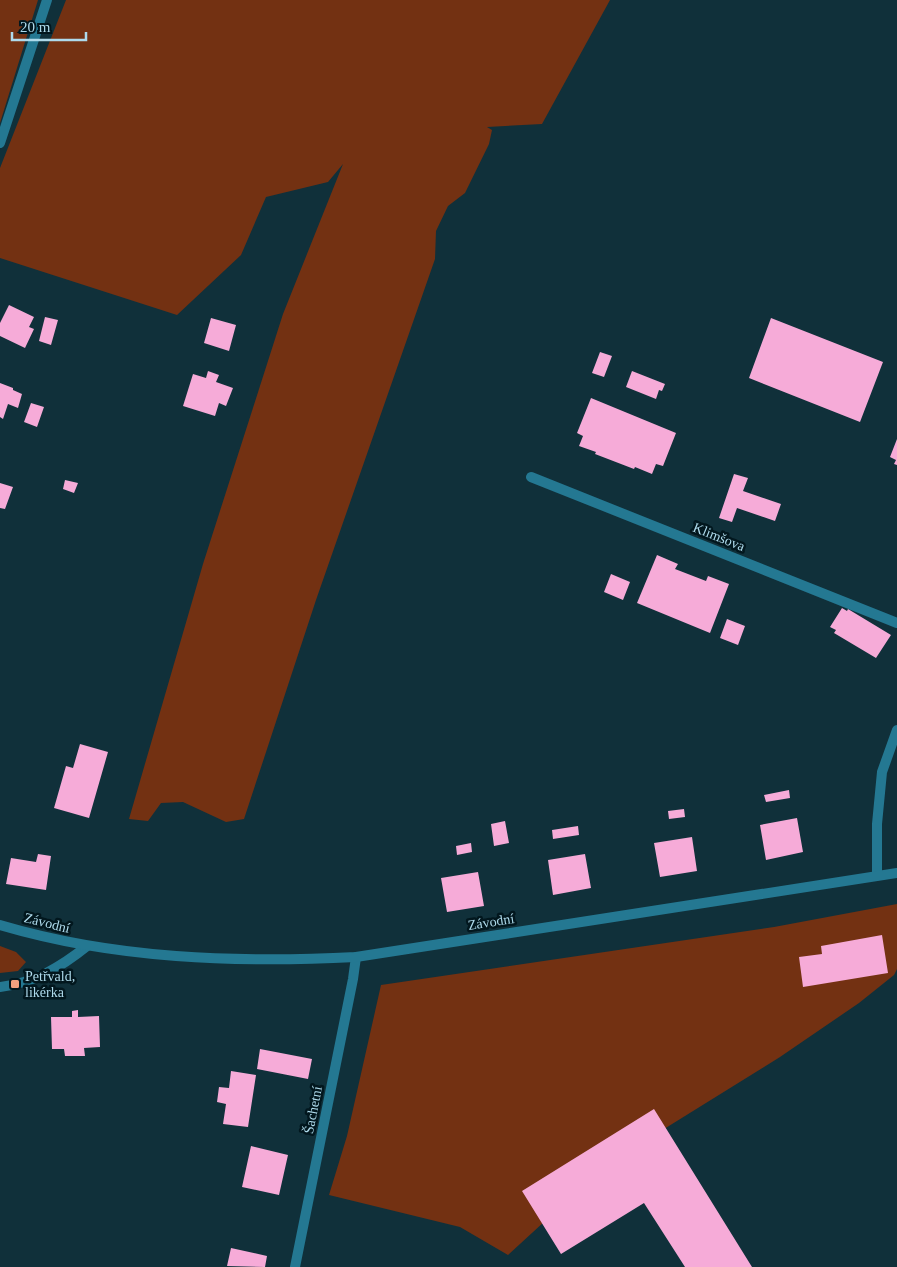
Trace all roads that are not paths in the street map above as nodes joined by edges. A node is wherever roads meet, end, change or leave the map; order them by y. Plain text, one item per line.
1 (47, 0) edge
2 (0, 143) edge
3 (531, 477) dead end
4 (897, 623) edge
5 (897, 730) edge
6 (897, 873) edge
7 (877, 875) junction
8 (0, 925) edge
9 (87, 946) junction
10 (356, 957) junction
11 (0, 986) edge
12 (295, 1267) edge

1 - 2 street
3 - 4 street, Klimšova
5 - 7 street
6 - 7 street, Závodní
7 - 10 street, Závodní
8 - 9 street, Závodní
9 - 10 street, Závodní
9 - 11 street, Závodní
10 - 12 street, Šachetní

